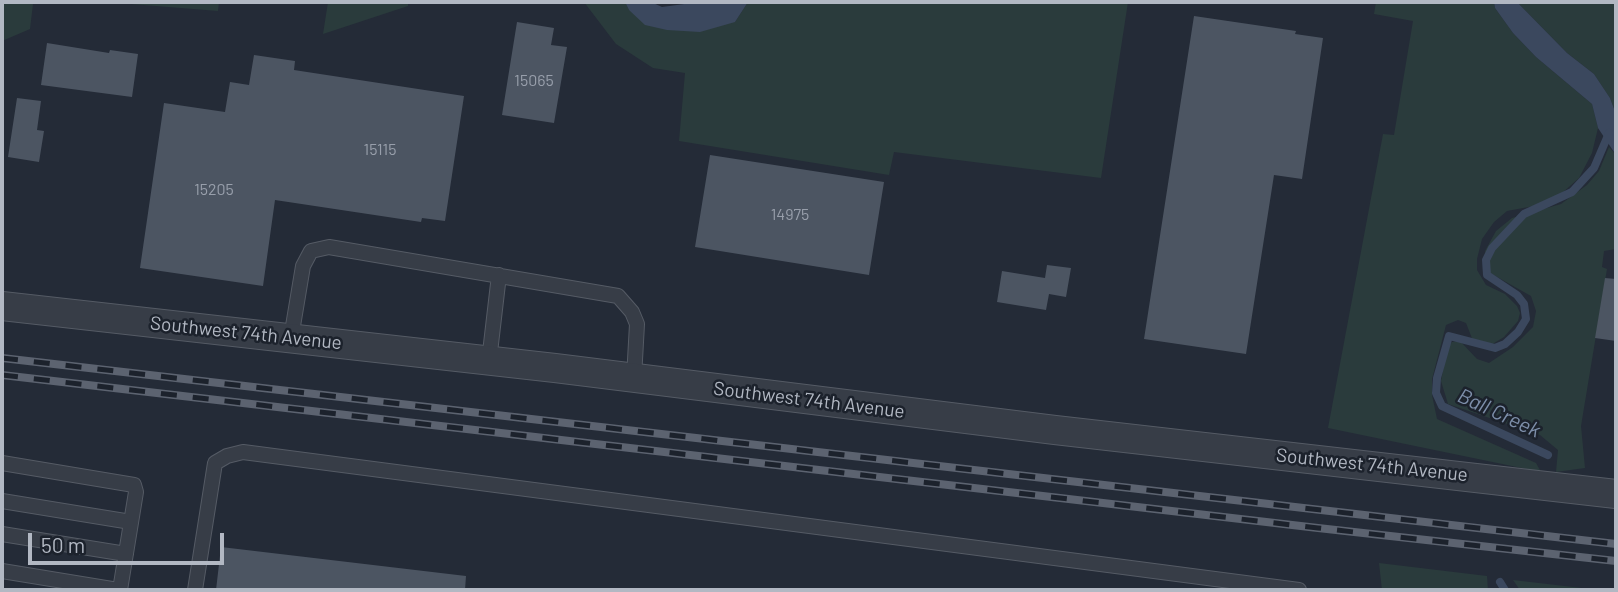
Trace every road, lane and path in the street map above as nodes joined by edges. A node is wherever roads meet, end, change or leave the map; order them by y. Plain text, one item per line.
1 (499, 275) junction
2 (2, 306) edge
3 (290, 338) junction
4 (489, 361) junction
5 (635, 378) junction
6 (2, 463) edge
7 (1616, 494) edge
8 (2, 501) edge
9 (131, 522) junction
10 (2, 534) edge
11 (126, 554) junction
12 (2, 571) edge
13 (119, 590) edge
14 (194, 590) edge
15 (1299, 590) edge

1 - 3 lane
1 - 4 lane
1 - 5 lane
2 - 3 street, Southwest 74th Avenue
3 - 4 street, Southwest 74th Avenue
4 - 5 street, Southwest 74th Avenue
5 - 7 street, Southwest 74th Avenue
6 - 9 lane
8 - 9 lane
9 - 11 lane
10 - 11 lane
11 - 13 lane
12 - 13 lane
14 - 15 lane

